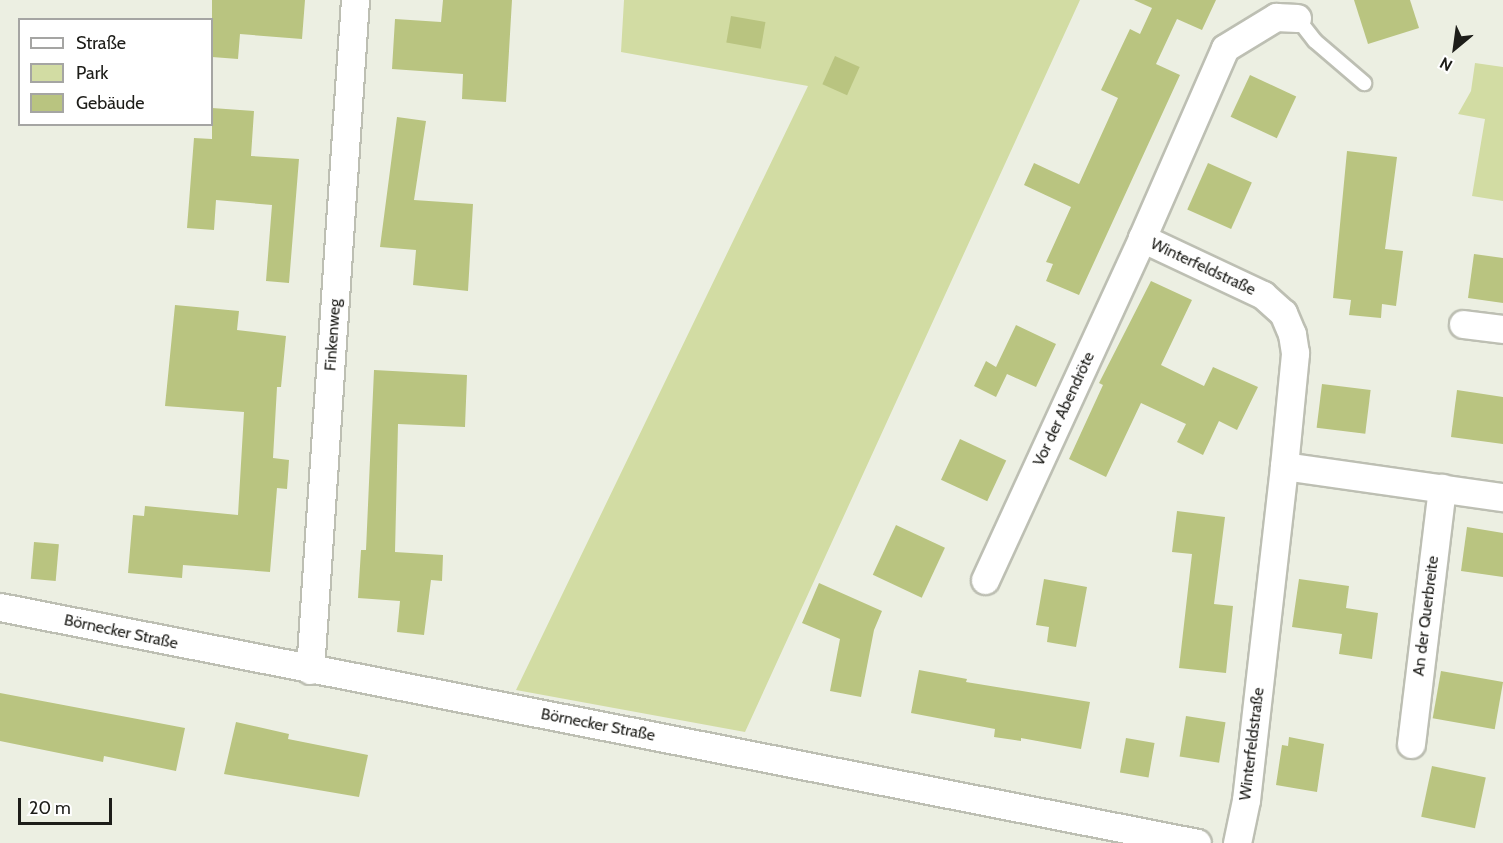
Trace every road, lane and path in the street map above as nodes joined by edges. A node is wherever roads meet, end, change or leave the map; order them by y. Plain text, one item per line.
1 (355, 0) edge
2 (1297, 18) joint
3 (1364, 83) dead end
4 (1142, 238) junction
5 (1462, 324) dead end
6 (1503, 329) edge
7 (1284, 466) junction
8 (1442, 488) junction
9 (1503, 497) edge
10 (985, 580) dead end
11 (0, 607) edge
12 (310, 670) junction
13 (1411, 744) dead end
14 (1197, 843) edge
15 (1237, 843) edge

1 - 12 street, Finkenweg
2 - 3 lane
2 - 4 street, Winterfeldstraße
4 - 7 street, Winterfeldstraße
4 - 10 street, Vor der Abendröte
5 - 6 street
7 - 8 street
7 - 15 street, Winterfeldstraße
8 - 9 street
8 - 13 street, An der Querbreite
11 - 12 street, Börnecker Straße
12 - 14 street, Börnecker Straße

